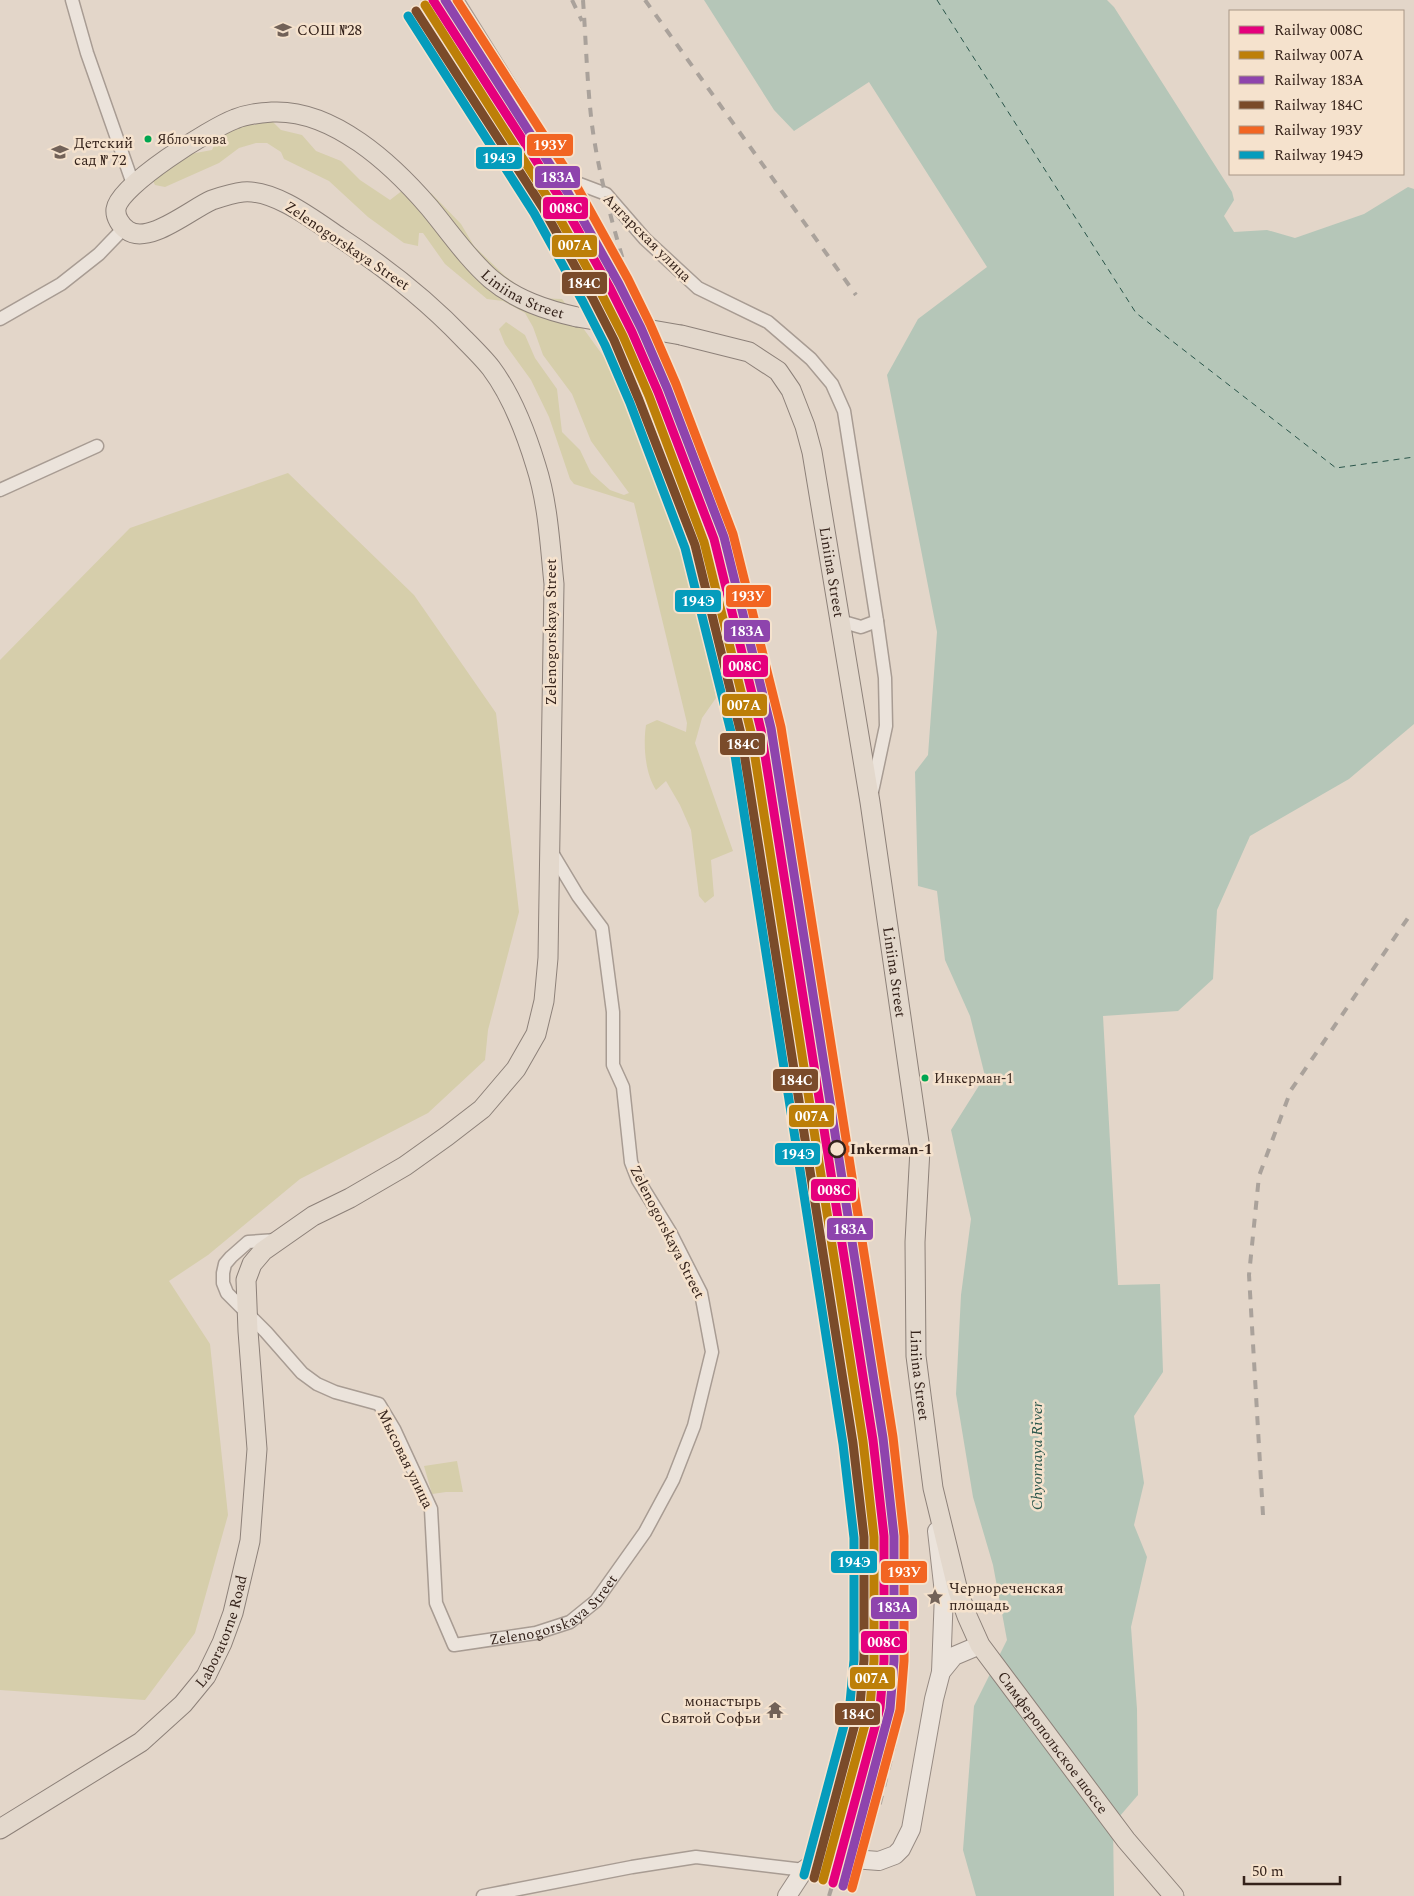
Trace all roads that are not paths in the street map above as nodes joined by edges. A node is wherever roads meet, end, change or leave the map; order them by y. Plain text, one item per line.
1 (72, 0) edge
2 (456, 0) edge
3 (134, 184) junction
4 (124, 228) junction
5 (0, 320) edge
6 (97, 446) dead end
7 (0, 490) edge
8 (840, 621) junction
9 (877, 621) junction
10 (870, 802) junction
11 (550, 851) junction
12 (247, 1322) junction
13 (932, 1488) junction
14 (980, 1645) junction
15 (454, 1646) joint
16 (941, 1672) junction
17 (0, 1829) edge
18 (804, 1870) junction
19 (483, 1896) edge
20 (787, 1896) edge
21 (1174, 1896) edge

1 - 3 street
2 - 9 street, Ангарская улица
3 - 4 main road, Liniina Street
3 - 8 main road, Liniina Street, bridge
4 - 5 street
4 - 11 main road, Zelenogorskaya Street
6 - 7 street
8 - 9 street
8 - 10 main road, Liniina Street
9 - 10 street, Ангарская улица
10 - 13 main road, Liniina Street
11 - 12 main road, Zelenogorskaya Street
11 - 15 street, Zelenogorskaya Street
12 - 15 street, Мысовая улица
12 - 17 main road, Laboratorne Road
13 - 14 main road, Liniina Street
13 - 16 main road
14 - 16 main road
14 - 21 main road, Симферопольское шоссе
16 - 18 main road
18 - 19 street
18 - 20 main road

